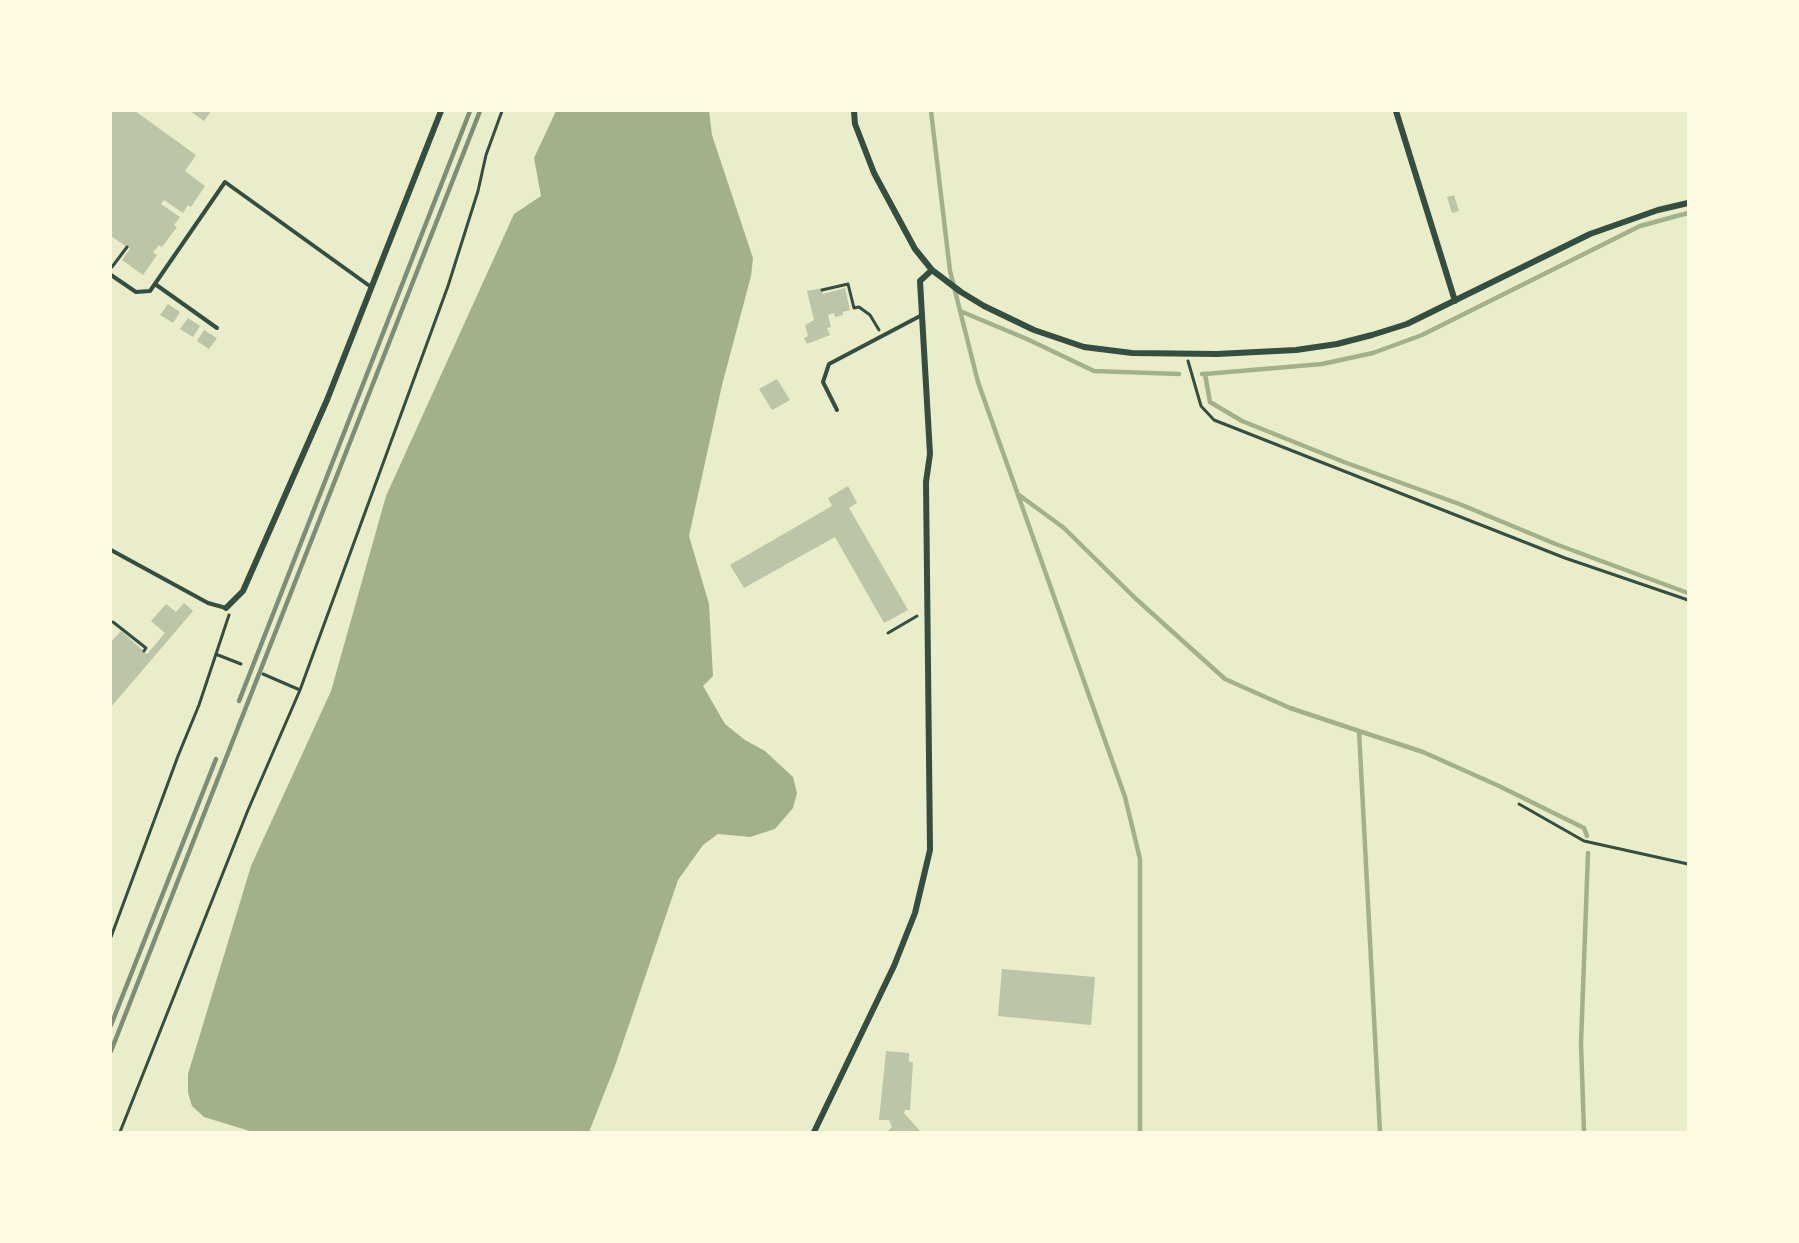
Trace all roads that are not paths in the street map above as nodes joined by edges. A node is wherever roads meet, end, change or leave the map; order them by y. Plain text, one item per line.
1 (441, 111) edge
2 (854, 111) edge
3 (1396, 111) edge
4 (1688, 203) edge
5 (932, 270) junction
6 (111, 275) edge
7 (154, 284) junction
8 (371, 287) junction
9 (1455, 301) junction
10 (923, 315) junction
11 (218, 328) dead end
12 (837, 410) dead end
13 (111, 550) edge
14 (226, 608) joint
15 (814, 1132) edge

1 - 8 street
2 - 5 street
3 - 9 street
4 - 9 street
5 - 9 street
5 - 10 street
6 - 7 lane
7 - 8 lane
7 - 11 lane
8 - 14 street
10 - 12 lane
10 - 15 street
13 - 14 lane

